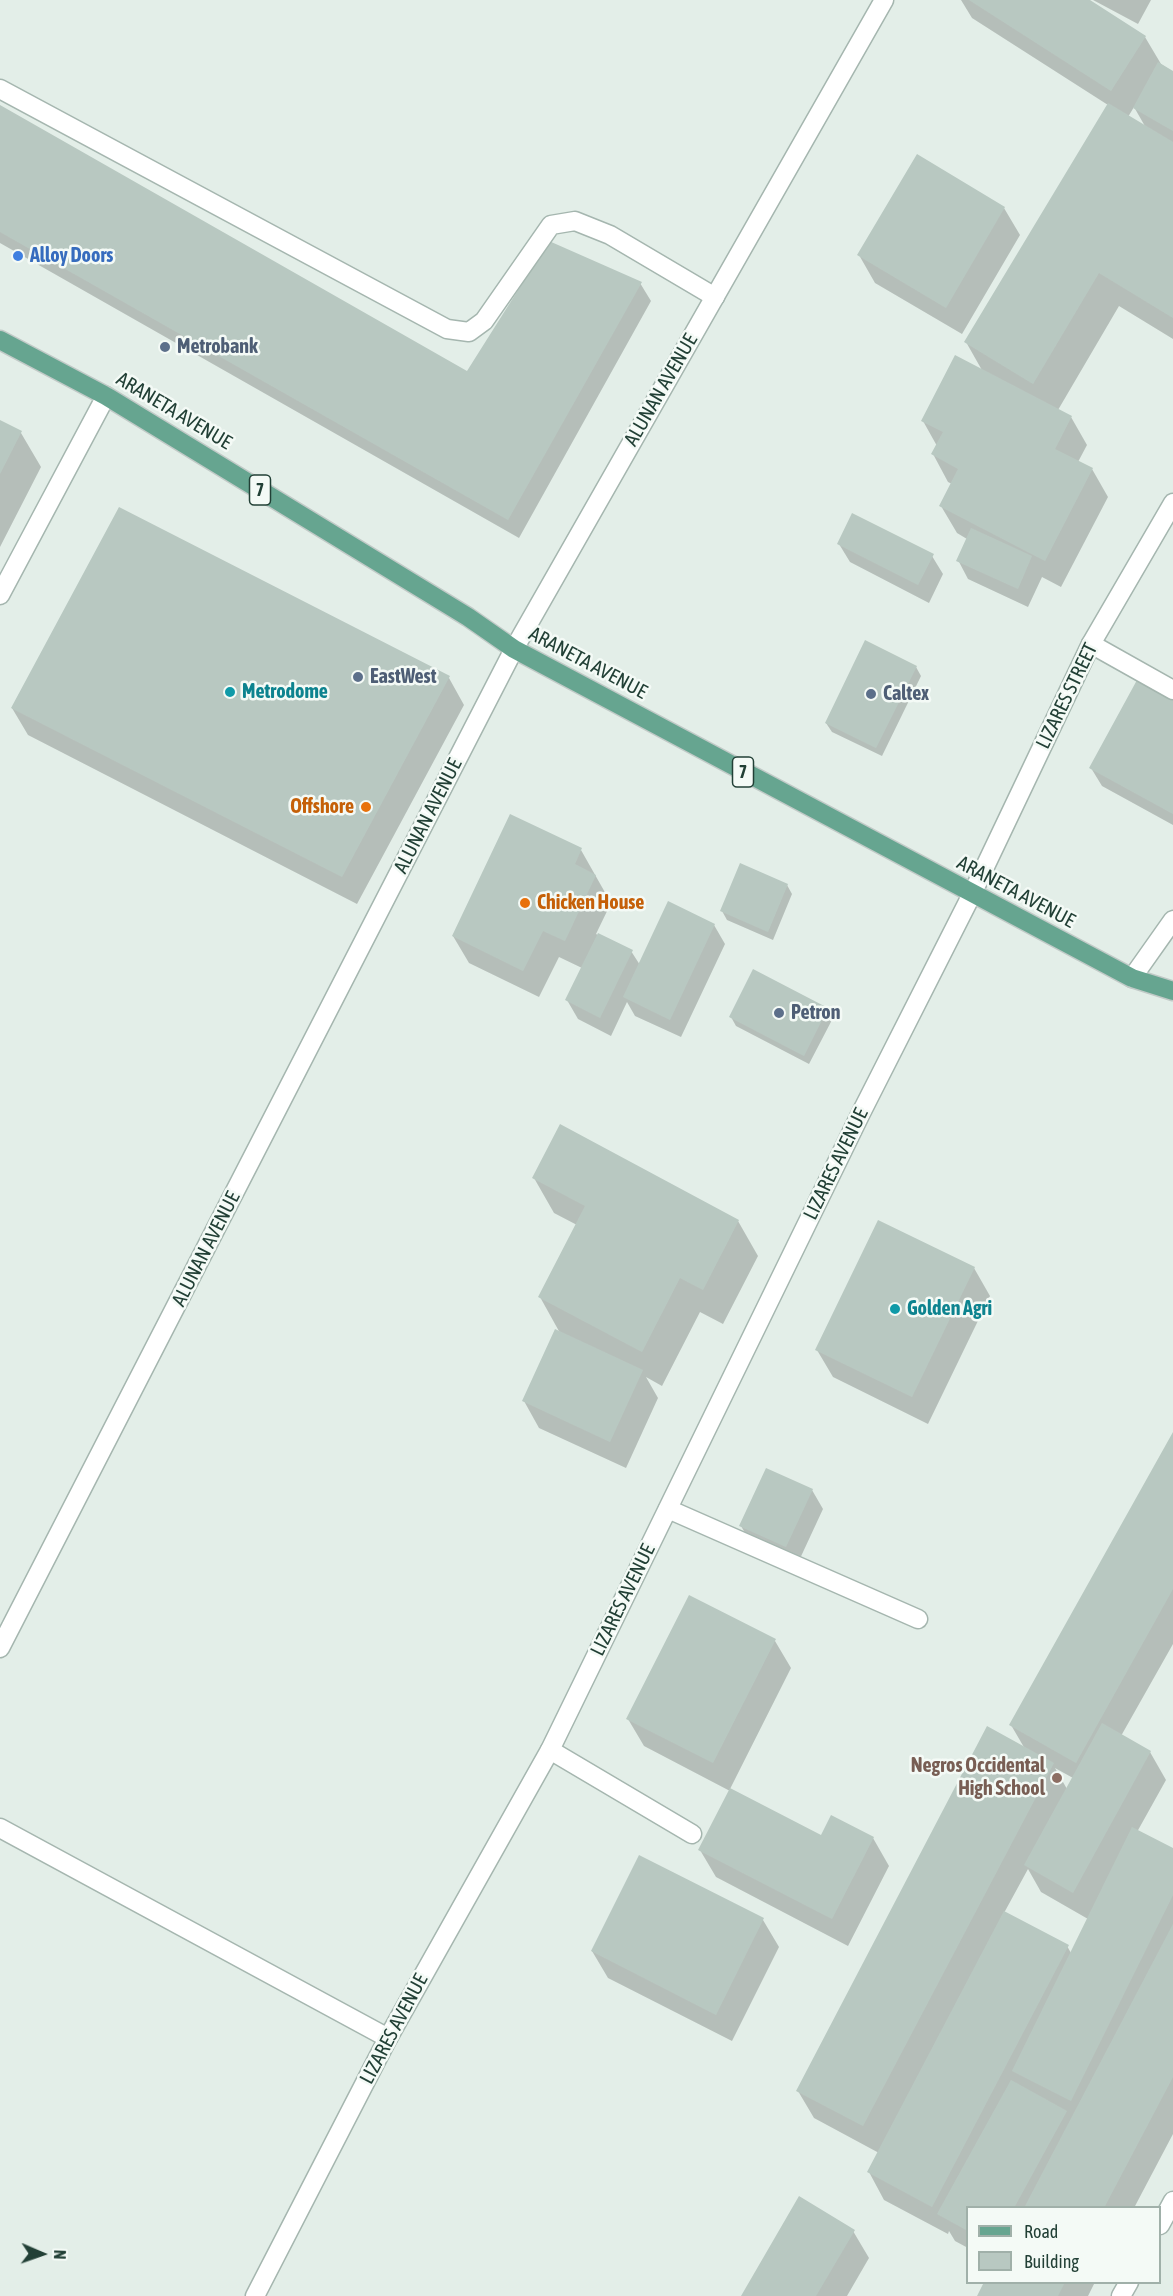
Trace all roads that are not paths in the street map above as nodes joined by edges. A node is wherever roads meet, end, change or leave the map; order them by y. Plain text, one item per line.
1 (884, 0) edge
2 (0, 89) edge
3 (715, 297) junction
4 (0, 340) edge
5 (106, 396) junction
6 (1173, 503) edge
7 (0, 595) edge
8 (1091, 644) junction
9 (514, 649) junction
10 (1173, 690) edge
11 (972, 894) junction
12 (1173, 920) edge
13 (1132, 978) junction
14 (1173, 991) edge
15 (668, 1509) junction
16 (918, 1619) dead end
17 (0, 1648) edge
18 (550, 1750) junction
19 (0, 1828) edge
20 (692, 1834) dead end
21 (388, 2038) junction
22 (1173, 2201) edge
23 (1161, 2224) edge
24 (255, 2296) edge

1 - 3 street, ALUNAN AVENUE
2 - 3 street
3 - 9 street, ALUNAN AVENUE
4 - 5 main road, ARANETA AVENUE / 7
5 - 7 street
5 - 9 main road, ARANETA AVENUE / 7
6 - 8 street, LIZARES STREET
8 - 10 street
8 - 11 street, LIZARES STREET
9 - 11 main road, ARANETA AVENUE / 7
9 - 17 street, ALUNAN AVENUE
11 - 13 main road, ARANETA AVENUE / 7
11 - 15 street, LIZARES AVENUE
12 - 13 street
13 - 14 main road, ARANETA AVENUE / 7
15 - 16 street
15 - 18 street, LIZARES AVENUE
18 - 20 street
18 - 21 street, LIZARES AVENUE
19 - 21 street
21 - 24 street, LIZARES AVENUE
22 - 23 street

